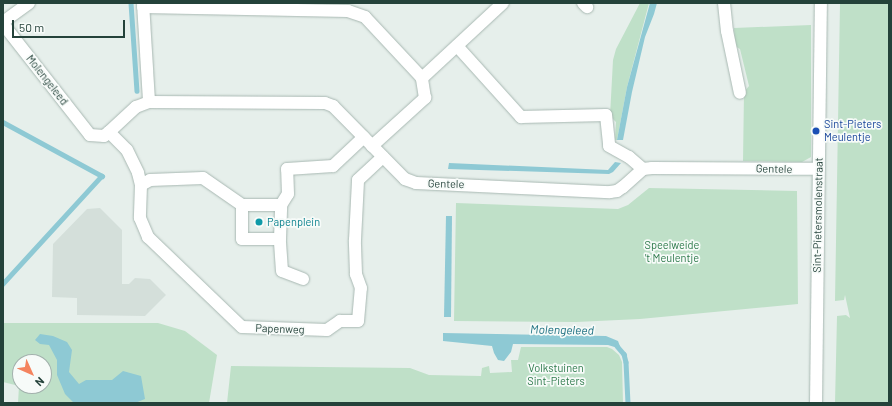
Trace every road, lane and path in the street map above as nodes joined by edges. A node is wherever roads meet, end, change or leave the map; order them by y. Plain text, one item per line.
1 (29, 3) edge
2 (503, 3) edge
3 (724, 3) edge
4 (821, 3) edge
5 (143, 5) edge
6 (306, 6) edge
7 (3, 23) edge
8 (456, 46) junction
9 (422, 78) junction
10 (740, 93) dead end
11 (149, 102) junction
12 (109, 132) junction
13 (364, 137) junction
14 (372, 146) junction
15 (383, 157) junction
16 (643, 169) junction
17 (819, 169) junction
18 (141, 185) junction
19 (242, 205) junction
20 (280, 205) junction
21 (280, 239) junction
22 (303, 279) dead end
23 (816, 403) edge

1 - 7 street, Molengeleed
2 - 8 street
3 - 10 street
4 - 17 street, Sint-Pietersmolenstraat
5 - 6 street
5 - 11 street
6 - 9 street
7 - 12 street, Molengeleed
8 - 9 street
8 - 16 street
9 - 14 street
11 - 12 street, Gentele
11 - 13 street, Gentele
12 - 18 street, Papenweg
13 - 14 street, Gentele
13 - 20 street
14 - 15 street, Gentele
15 - 16 street, Gentele
15 - 18 street, Papenweg
16 - 17 street, Gentele
17 - 23 street, Sint-Pietersmolenstraat
18 - 19 street
19 - 20 street
19 - 21 street
20 - 21 street
21 - 22 street

